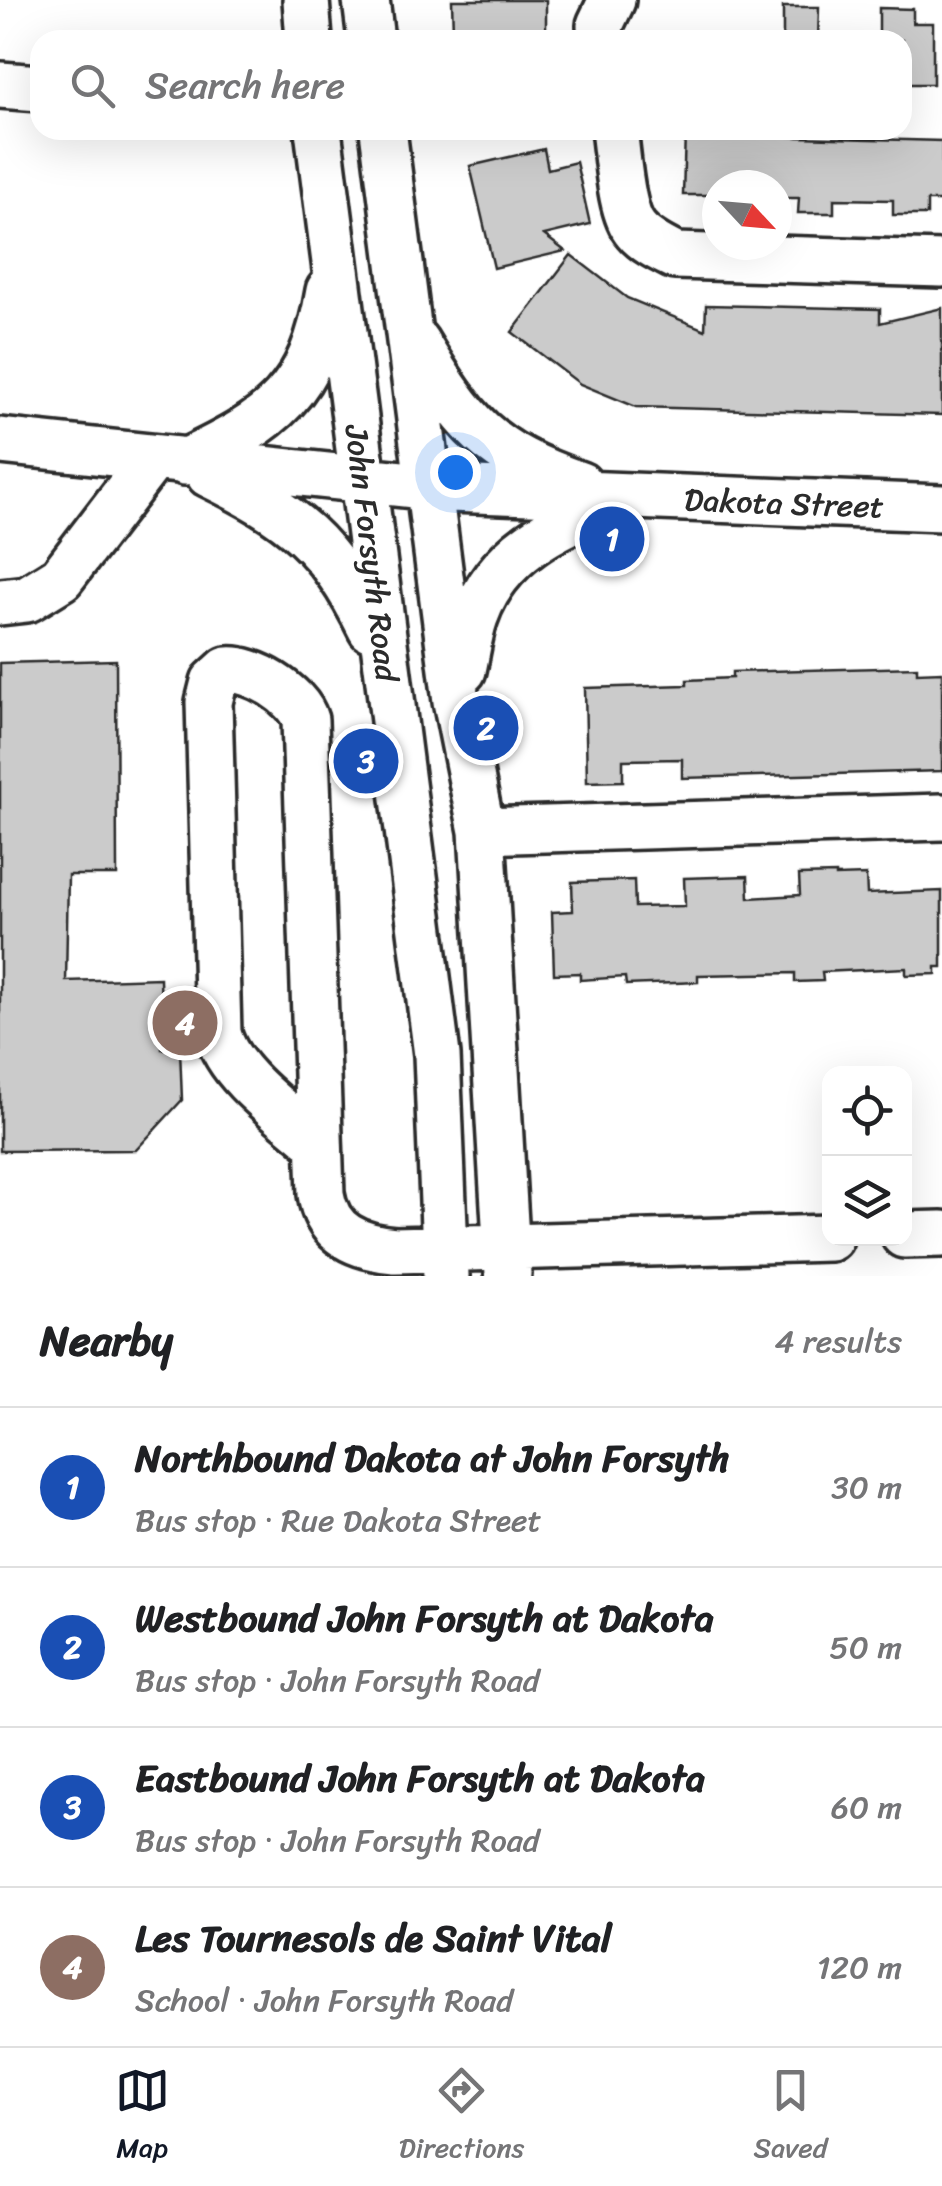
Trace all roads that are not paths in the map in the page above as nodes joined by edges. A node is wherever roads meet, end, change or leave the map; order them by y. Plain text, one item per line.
1 (306, 0) edge
2 (366, 0) edge
3 (612, 0) edge
4 (308, 30) edge
5 (370, 30) edge
6 (600, 30) edge
7 (0, 85) edge
8 (30, 87) edge
9 (319, 140) edge
10 (383, 140) edge
11 (616, 140) edge
12 (335, 260) junction
13 (942, 264) edge
14 (408, 328) junction
15 (0, 440) edge
16 (168, 461) junction
17 (363, 481) junction
18 (428, 487) junction
19 (626, 498) junction
20 (942, 508) edge
21 (0, 602) edge
22 (386, 658) junction
23 (456, 701) junction
24 (942, 817) edge
25 (482, 831) junction
26 (318, 1144) junction
27 (942, 1234) edge
28 (912, 1236) edge
29 (822, 1239) edge
30 (446, 1262) edge
31 (508, 1262) edge

1 - 4 street
2 - 5 street
3 - 6 street
7 - 8 street
9 - 12 street, John Forsyth Road
10 - 14 street, John Forsyth Road
11 - 13 street
12 - 16 street
12 - 17 street, John Forsyth Road
14 - 18 street, John Forsyth Road
14 - 19 street
15 - 16 street, Dakota Street
16 - 17 street, Dakota Street
16 - 21 street
16 - 22 street
17 - 18 street, Dakota Street
17 - 22 street, John Forsyth Road
18 - 19 street, Dakota Street
18 - 23 street, John Forsyth Road
19 - 20 street, Dakota Street
19 - 23 street
22 - 30 street, John Forsyth Road
23 - 25 street, John Forsyth Road
24 - 25 street
25 - 31 street, John Forsyth Road
26 - 26 street
26 - 30 street
27 - 28 street
29 - 31 street
30 - 31 street

